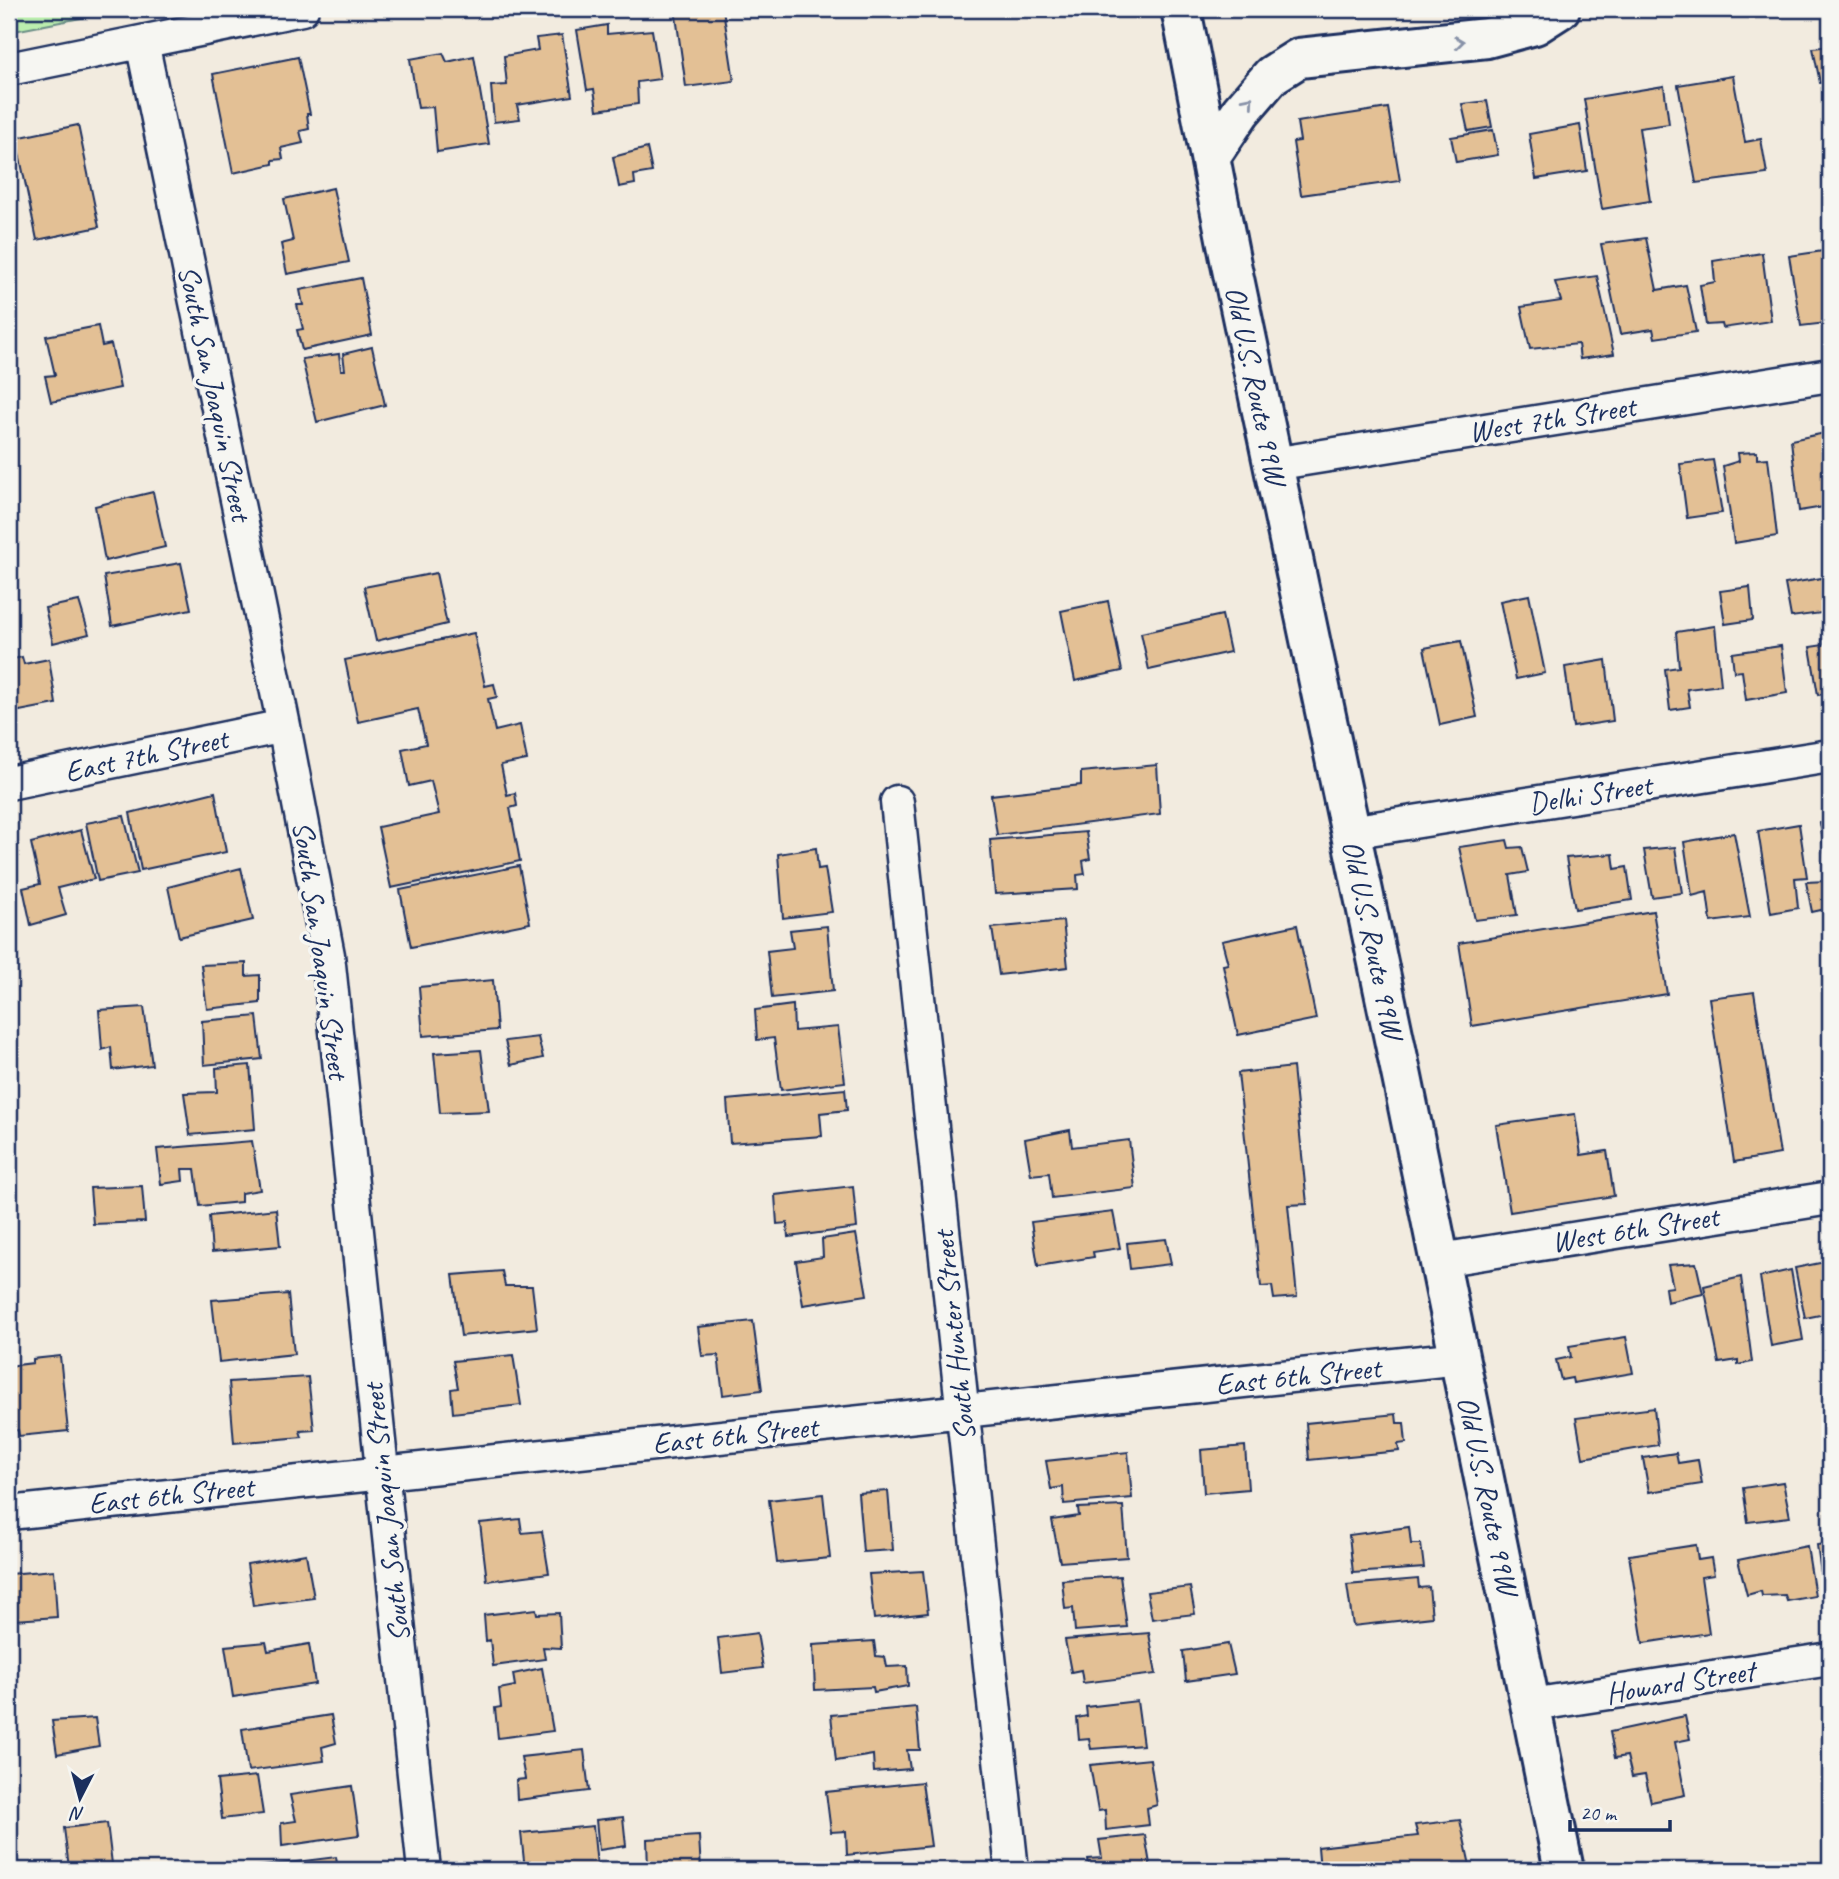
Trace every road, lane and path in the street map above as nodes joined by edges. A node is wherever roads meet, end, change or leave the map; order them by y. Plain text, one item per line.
1 (302, 9) edge
2 (1181, 9) edge
3 (1560, 9) edge
4 (142, 42) junction
5 (9, 69) edge
6 (1210, 158) junction
7 (1830, 375) edge
8 (1273, 464) junction
9 (284, 726) junction
10 (1830, 756) edge
11 (9, 783) edge
12 (897, 802) dead end
13 (1350, 832) junction
14 (1830, 1198) edge
15 (1440, 1260) junction
16 (1460, 1358) junction
17 (962, 1411) junction
18 (382, 1473) junction
19 (9, 1513) edge
20 (1830, 1659) edge
21 (1531, 1705) junction
22 (424, 1870) edge
23 (1012, 1870) edge
24 (1564, 1870) edge

1 - 4 street
2 - 6 main road, Old U.S. Route 99W
6 -> 3 main road
4 - 5 street
4 - 9 street, South San Joaquin Street
6 - 8 main road, Old U.S. Route 99W
7 - 8 street, West 7th Street
8 - 13 main road, Old U.S. Route 99W
9 - 11 street, East 7th Street
9 - 18 street, South San Joaquin Street
10 - 13 street, Delhi Street
12 - 17 street, South Hunter Street
13 - 15 main road, Old U.S. Route 99W
14 - 15 street, West 6th Street
15 - 16 main road, Old U.S. Route 99W
16 - 17 street, East 6th Street
16 - 21 main road, Old U.S. Route 99W
17 - 18 street, East 6th Street
17 - 23 street, South Hunter Street
18 - 19 street, East 6th Street
18 - 22 street, South San Joaquin Street
20 - 21 street, Howard Street
21 - 24 main road, Old U.S. Route 99W

